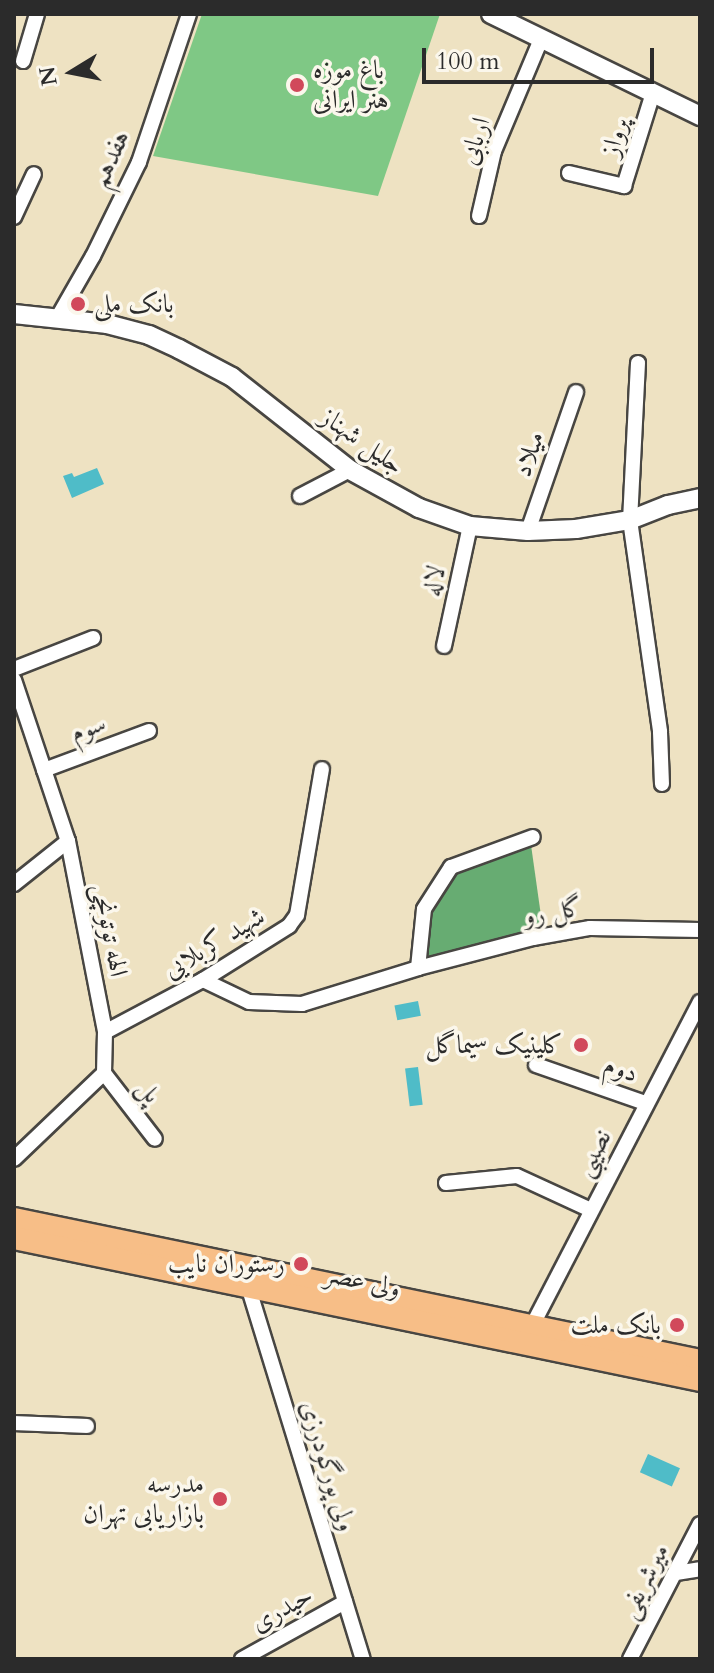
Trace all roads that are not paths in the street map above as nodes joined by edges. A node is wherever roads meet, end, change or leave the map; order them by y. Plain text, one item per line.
1 (37, 14) edge
2 (189, 14) edge
3 (491, 14) edge
4 (541, 39) junction
5 (23, 61) dead end
6 (653, 93) junction
7 (700, 116) edge
8 (569, 173) dead end
9 (34, 174) dead end
10 (479, 216) dead end
11 (14, 217) edge
12 (14, 314) edge
13 (58, 317) junction
14 (638, 363) dead end
15 (576, 392) dead end
16 (350, 470) junction
17 (300, 496) dead end
18 (700, 498) edge
19 (630, 520) junction
20 (470, 526) junction
21 (528, 531) junction
22 (93, 638) dead end
23 (444, 646) dead end
24 (14, 669) edge
25 (14, 680) edge
26 (149, 731) dead end
27 (322, 769) dead end
28 (44, 770) junction
29 (662, 784) dead end
30 (533, 837) dead end
31 (68, 841) junction
32 (14, 884) edge
33 (700, 930) edge
34 (418, 968) junction
35 (203, 980) junction
36 (700, 1002) edge
37 (105, 1032) junction
38 (536, 1065) dead end
39 (104, 1073) junction
40 (645, 1103) junction
41 (155, 1139) dead end
42 (14, 1159) edge
43 (446, 1183) dead end
44 (591, 1210) junction
45 (14, 1219) edge
46 (14, 1238) edge
47 (248, 1286) junction
48 (532, 1326) junction
49 (700, 1361) edge
50 (700, 1380) edge
51 (14, 1423) edge
52 (87, 1426) dead end
53 (700, 1524) edge
54 (700, 1569) edge
55 (676, 1573) junction
56 (345, 1602) junction
57 (242, 1659) edge
58 (363, 1659) edge
59 (630, 1659) edge

1 - 5 street
2 - 13 street, هفدهم
3 - 4 street
4 - 6 street
4 - 10 street, اربابی
6 - 7 street
6 - 8 street, پرواز
9 - 11 street
12 - 13 street, جلیل شهناز
13 - 16 street, جلیل شهناز
14 - 19 street
15 - 21 street, میلاد
16 - 17 street
16 - 20 street, جلیل شهناز
18 - 19 street, جلیل شهناز
19 - 21 street, جلیل شهناز
19 - 29 street
20 - 21 street, جلیل شهناز
20 - 23 street, لاله
22 - 24 street
25 - 28 street, الهه توتونچی
26 - 28 street, سوم
27 - 35 street, شهید کربلایی
28 - 31 street, الهه توتونچی
30 - 34 street
31 - 32 street
31 - 37 street, الهه توتونچی
33 - 34 street, گل رو
34 - 35 street, گل رو
35 - 37 street, شهید کربلایی
36 - 40 street, نصیبی
37 - 39 street, الهه توتونچی
38 - 40 street, دوم
39 - 41 street, پل
39 - 42 street
40 - 44 street, نصیبی
43 - 44 street
44 - 48 street, نصیبی
45 - 48 main road, ولی عصر
46 - 47 main road, ولی عصر
47 - 50 main road, ولی عصر
47 - 56 street, ولی پورگودرزی
48 - 49 main road, ولی عصر
51 - 52 street
53 - 55 street, میرشریفی
54 - 55 street
55 - 59 street, میرشریفی
56 - 57 street, حیدری
56 - 58 street, ولی پورگودرزی

